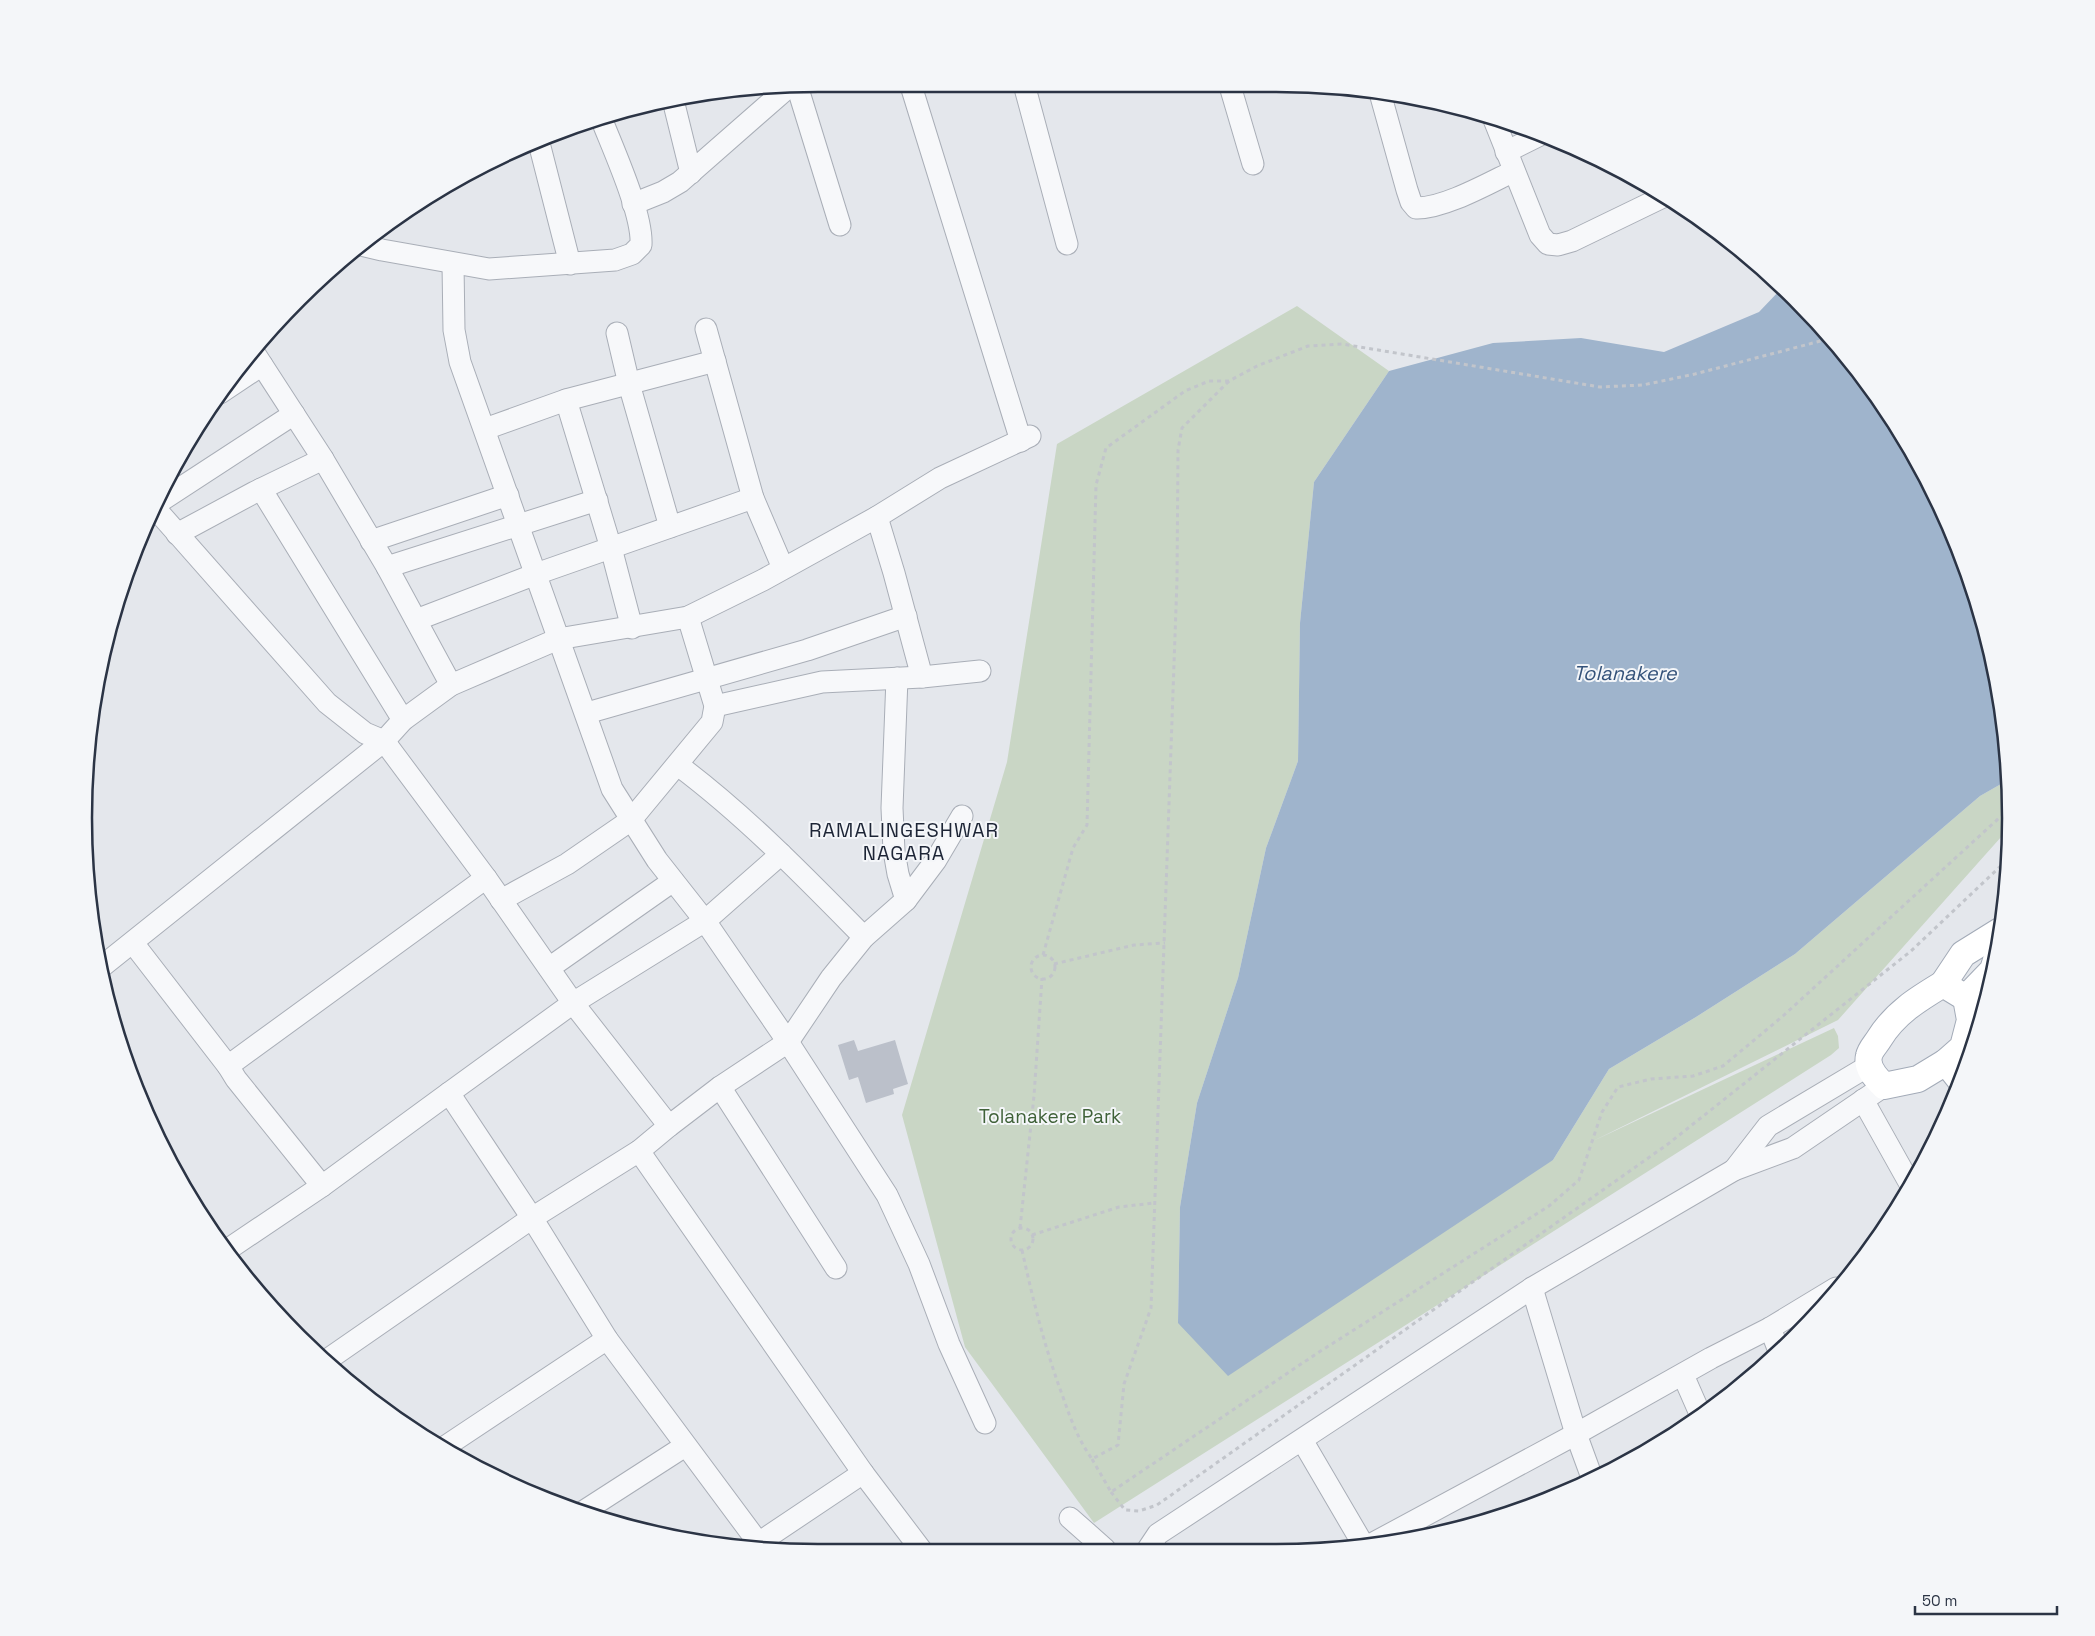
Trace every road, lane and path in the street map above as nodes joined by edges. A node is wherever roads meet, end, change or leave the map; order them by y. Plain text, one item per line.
1 (913, 92) edge
2 (1026, 92) edge
3 (1232, 92) edge
4 (799, 93) edge
5 (781, 94) edge
6 (1382, 101) edge
7 (675, 106) edge
8 (604, 125) edge
9 (1497, 127) edge
10 (1532, 139) edge
11 (540, 148) edge
12 (1506, 152) junction
13 (1253, 164) dead end
14 (1514, 172) junction
15 (691, 173) junction
16 (1656, 200) edge
17 (633, 204) junction
18 (840, 225) dead end
19 (1067, 244) dead end
20 (370, 247) edge
21 (454, 264) junction
22 (570, 264) junction
23 (706, 329) dead end
24 (617, 333) dead end
25 (1822, 341) edge
26 (258, 358) edge
27 (715, 361) junction
28 (1229, 382) junction
29 (629, 384) junction
30 (566, 400) junction
31 (294, 414) junction
32 (485, 429) junction
33 (323, 459) junction
34 (261, 489) junction
35 (508, 495) junction
36 (166, 498) edge
37 (753, 498) junction
38 (597, 500) junction
39 (160, 513) edge
40 (877, 517) junction
41 (518, 525) junction
42 (670, 527) junction
43 (177, 534) junction
44 (372, 540) junction
45 (611, 548) junction
46 (387, 567) junction
47 (783, 568) junction
48 (536, 574) junction
49 (906, 616) junction
50 (688, 617) junction
51 (416, 620) junction
52 (632, 628) junction
53 (558, 639) junction
54 (980, 671) dead end
55 (922, 677) junction
56 (897, 678) junction
57 (708, 680) junction
58 (451, 684) junction
59 (715, 706) junction
60 (587, 713) junction
61 (403, 720) junction
62 (384, 740) junction
63 (678, 765) junction
64 (2002, 815) edge
65 (962, 816) dead end
66 (631, 820) junction
67 (781, 854) junction
68 (2001, 866) edge
69 (486, 878) junction
70 (673, 881) junction
71 (501, 900) junction
72 (906, 900) junction
73 (705, 921) junction
74 (1993, 936) edge
75 (864, 937) junction
76 (133, 943) junction
77 (1165, 943) junction
78 (1043, 955) junction
79 (107, 963) edge
80 (1054, 964) junction
81 (549, 968) junction
82 (1042, 978) junction
83 (1944, 984) junction
84 (1980, 996) edge
85 (572, 1003) junction
86 (1972, 1012) edge
87 (788, 1042) junction
88 (1960, 1061) edge
89 (228, 1066) junction
90 (1872, 1084) junction
91 (720, 1087) junction
92 (449, 1094) junction
93 (669, 1126) junction
94 (639, 1150) junction
95 (1734, 1170) junction
96 (1907, 1177) edge
97 (322, 1186) junction
98 (1154, 1203) junction
99 (532, 1218) junction
100 (1020, 1228) junction
101 (1032, 1234) junction
102 (233, 1246) edge
103 (1022, 1250) junction
104 (836, 1268) dead end
105 (1532, 1288) junction
106 (1821, 1297) edge
107 (1770, 1328) junction
108 (607, 1339) junction
109 (1776, 1344) edge
110 (333, 1356) edge
111 (1683, 1375) junction
112 (1697, 1409) edge
113 (985, 1422) dead end
114 (1576, 1434) junction
115 (1302, 1440) junction
116 (450, 1443) edge
117 (685, 1446) junction
118 (1092, 1459) junction
119 (1590, 1472) edge
120 (863, 1473) junction
121 (1111, 1492) junction
122 (591, 1507) edge
123 (1070, 1518) dead end
124 (1387, 1535) edge
125 (1361, 1538) edge
126 (753, 1540) edge
127 (764, 1541) edge
128 (917, 1544) edge
129 (1099, 1544) edge
130 (1151, 1544) edge

1 - 40 street
2 - 19 street
3 - 13 street
4 - 18 street
5 - 15 street
6 - 14 street
7 - 15 street
8 - 17 street
9 - 12 street
10 - 12 street
11 - 22 street
12 - 14 street
14 - 16 street
15 - 17 street
17 - 22 street
20 - 21 street
21 - 22 street
21 - 32 street
23 - 27 street
24 - 29 street
25 - 28 path
26 - 31 street
27 - 29 street
27 - 37 street
28 - 77 path
28 - 78 path
29 - 30 street
29 - 42 street
30 - 32 street
30 - 38 street
31 - 33 street
31 - 36 street
32 - 35 street
33 - 34 street
33 - 44 street
34 - 43 street
34 - 61 street
35 - 41 street
35 - 44 street
37 - 42 street
37 - 47 street
38 - 41 street
38 - 45 street
39 - 43 street
40 - 47 street
40 - 49 street
41 - 46 street
41 - 48 street
42 - 45 street
43 - 62 street
44 - 46 street
45 - 48 street
45 - 52 street
46 - 51 street
47 - 50 street
48 - 51 street
48 - 53 street
49 - 55 street
49 - 57 street
50 - 52 street
50 - 57 street
51 - 58 street
52 - 53 street
53 - 58 street
53 - 60 street
54 - 55 street
55 - 56 street
56 - 59 street
56 - 72 street
57 - 59 street
57 - 60 street
58 - 61 street
59 - 63 street
60 - 66 street
61 - 62 street
62 - 69 street
62 - 76 street
63 - 66 street
63 - 67 street
64 - 121 path
65 - 72 street
66 - 70 street
66 - 71 street
67 - 73 street
67 - 75 street
68 - 121 path
69 - 71 street
69 - 89 street
70 - 73 street
70 - 81 street
71 - 81 street
72 - 75 street
73 - 85 street
73 - 87 street
74 - 83 main road
75 - 87 street
76 - 79 street
76 - 89 street
77 - 80 path
77 - 98 path
78 - 80 path
78 - 82 path
80 - 82 path
81 - 85 street
82 - 100 path
83 - 86 main road
83 - 90 main road
84 - 86 main road
85 - 92 street
85 - 93 street
86 - 88 main road
87 - 91 street
87 - 113 street
88 - 90 main road
89 - 97 street
90 - 95 street
90 - 95 street
90 - 96 street
91 - 93 street
91 - 104 street
92 - 97 street
92 - 99 street
93 - 94 street
94 - 99 street
94 - 120 street
95 - 105 street
97 - 102 street
98 - 101 path
98 - 118 path
99 - 108 street
99 - 110 street
100 - 101 path
100 - 103 path
101 - 103 path
103 - 118 path
105 - 114 street
105 - 115 street
106 - 107 street
107 - 109 street
107 - 111 street
108 - 116 street
108 - 117 street
111 - 112 street
111 - 114 street
114 - 119 street
114 - 124 street
115 - 125 street
115 - 130 street
117 - 122 street
117 - 126 street
118 - 121 path
120 - 127 street
120 - 128 street
123 - 129 street

